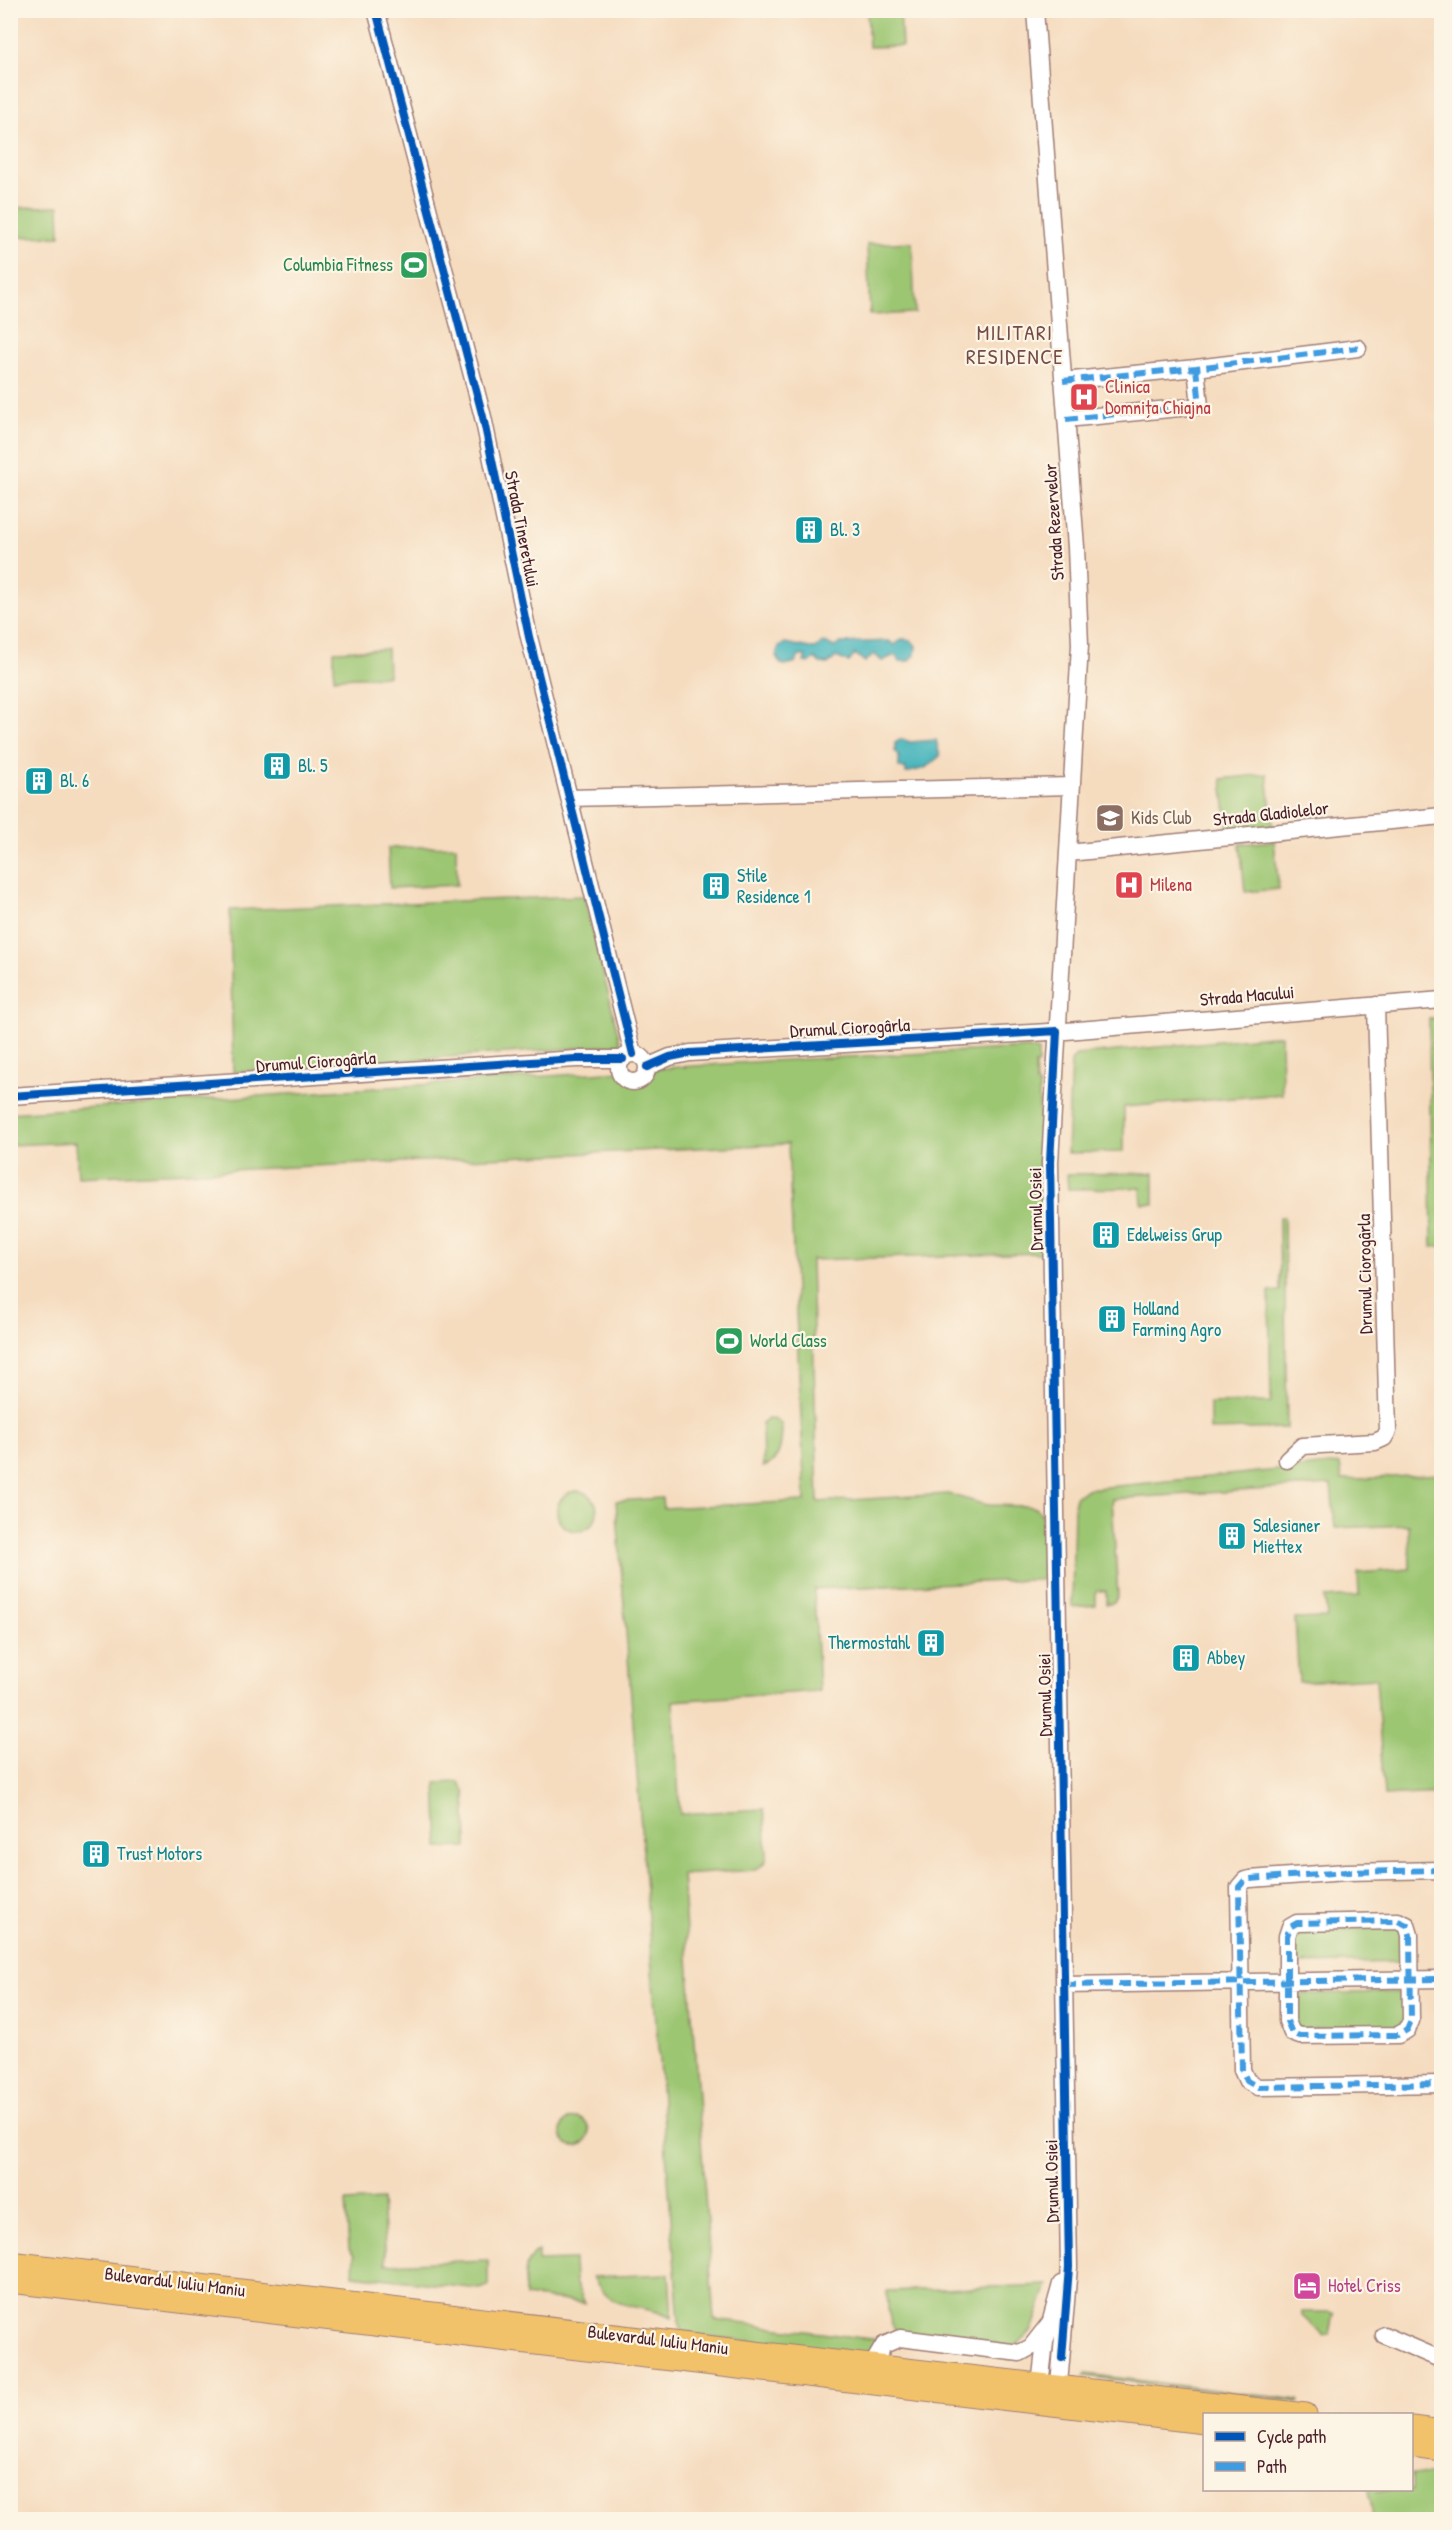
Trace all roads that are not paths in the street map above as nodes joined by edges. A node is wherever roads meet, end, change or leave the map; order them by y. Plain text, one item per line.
1 (376, 10) edge
2 (1035, 10) edge
3 (1358, 348) dead end
4 (1196, 368) junction
5 (1064, 381) junction
6 (1066, 419) junction
7 (1072, 786) junction
8 (568, 798) junction
9 (1439, 816) edge
10 (1068, 853) junction
11 (1442, 1000) edge
12 (1376, 1005) junction
13 (1082, 1029) junction
14 (1057, 1031) junction
15 (1055, 1056) junction
16 (626, 1063) junction
17 (647, 1067) junction
18 (10, 1096) edge
19 (1287, 1460) dead end
20 (1442, 1870) edge
21 (1442, 1978) edge
22 (1410, 1979) junction
23 (1287, 1981) junction
24 (1241, 1982) junction
25 (1064, 1984) junction
26 (1442, 2084) edge
27 (10, 2262) edge
28 (1069, 2267) junction
29 (10, 2282) edge
30 (234, 2289) junction
31 (198, 2303) junction
32 (1049, 2324) junction
33 (514, 2332) junction
34 (1384, 2335) dead end
35 (1442, 2360) edge
36 (872, 2365) junction
37 (1048, 2395) junction
38 (1280, 2413) edge
39 (1203, 2423) edge
40 (1413, 2427) edge
41 (1442, 2431) edge
42 (1413, 2447) edge
43 (1442, 2451) edge

1 - 8 street, Strada Tineretului
2 - 5 street, Strada Rezervelor
3 - 4 street
4 - 5 street
4 - 6 street
5 - 6 street, Strada Rezervelor
6 - 7 street, Strada Rezervelor
7 - 8 street
7 - 10 street, Strada Rezervelor
8 - 16 street, Strada Tineretului
9 - 10 street, Strada Gladiolelor
10 - 14 street, Strada Rezervelor
11 - 12 street, Strada Macului
12 - 13 street, Strada Macului
12 - 19 street, Drumul Ciorogârla
13 - 14 street, Strada Macului
13 - 15 street
14 - 15 street, Drumul Osiei
14 - 17 street, Drumul Ciorogârla
15 - 25 street, Drumul Osiei
16 - 17 street
16 - 17 street, Drumul Ciorogârla
16 - 18 street, Drumul Ciorogârla
20 - 24 street
21 - 22 street
22 - 23 street
22 - 23 street
22 - 23 street
23 - 24 street
24 - 25 street
24 - 26 street
25 - 28 street, Drumul Osiei
27 - 30 main road, Bulevardul Iuliu Maniu
28 - 32 street, Drumul Osiei
28 - 37 street, Drumul Osiei
29 - 31 main road, Bulevardul Iuliu Maniu
30 - 31 main road
30 - 33 main road, Bulevardul Iuliu Maniu
31 - 33 main road, Bulevardul Iuliu Maniu
32 - 36 street
32 - 37 street, Drumul Osiei
33 - 36 main road, Bulevardul Iuliu Maniu
33 - 37 main road, Bulevardul Iuliu Maniu
34 - 35 street
36 - 37 main road, Bulevardul Iuliu Maniu
37 - 38 main road, Bulevardul Iuliu Maniu
37 - 39 main road, Bulevardul Iuliu Maniu
40 - 41 main road
42 - 43 main road

